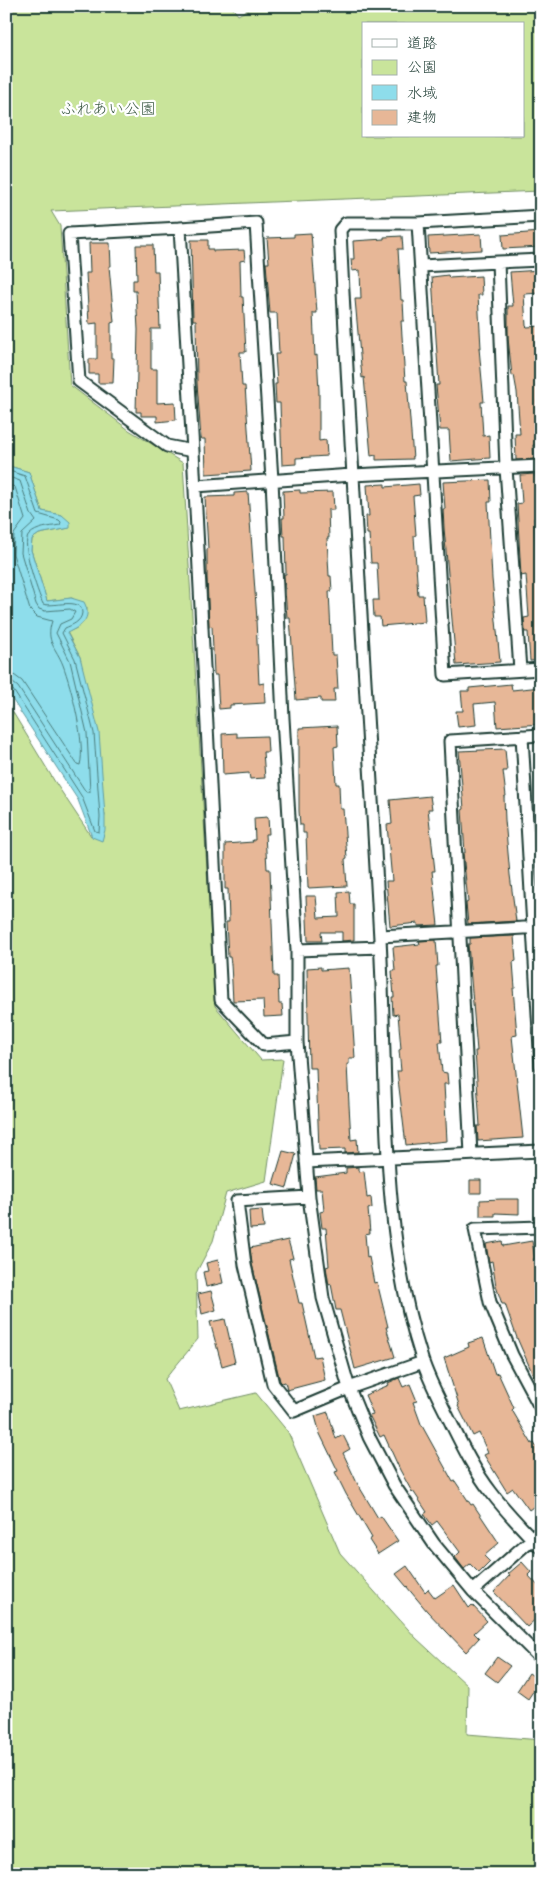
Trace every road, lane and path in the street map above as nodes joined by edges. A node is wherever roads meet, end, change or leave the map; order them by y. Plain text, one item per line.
1 (541, 216) edge
2 (418, 223) junction
3 (180, 228) junction
4 (541, 260) edge
5 (498, 262) junction
6 (421, 266) junction
7 (192, 451) junction
8 (541, 466) edge
9 (506, 468) junction
10 (433, 471) junction
11 (352, 475) junction
12 (272, 480) junction
13 (196, 486) junction
14 (541, 669) edge
15 (520, 670) junction
16 (541, 735) edge
17 (522, 736) junction
18 (537, 928) edge
19 (460, 932) junction
20 (380, 942) junction
21 (297, 950) junction
22 (298, 1042) junction
23 (541, 1066) edge
24 (541, 1151) edge
25 (471, 1154) junction
26 (387, 1159) junction
27 (306, 1162) junction
28 (309, 1197) junction
29 (541, 1227) edge
30 (423, 1362) junction
31 (349, 1388) junction
32 (541, 1409) edge
33 (536, 1535) edge
34 (541, 1548) edge
35 (473, 1591) junction
36 (541, 1659) edge

1 - 2 street
2 - 6 street
2 - 11 street
3 - 7 street
3 - 7 street
3 - 12 street
4 - 5 street
5 - 6 street
5 - 9 street
6 - 10 street
7 - 13 street
8 - 9 street
9 - 10 street
9 - 15 street
10 - 11 street
10 - 15 street
11 - 12 street
11 - 20 street
12 - 13 street
12 - 21 street
13 - 22 street
14 - 15 street
16 - 17 street
17 - 18 street
17 - 19 street
18 - 19 street
18 - 23 street
19 - 20 street
19 - 25 street
20 - 21 street
20 - 26 street
21 - 22 street
22 - 27 street
24 - 25 street
25 - 26 street
26 - 27 street
26 - 30 street
27 - 28 street
28 - 31 street
28 - 31 street
29 - 32 street
30 - 31 street
30 - 33 street
31 - 35 street
33 - 34 street
33 - 35 street
35 - 36 street

